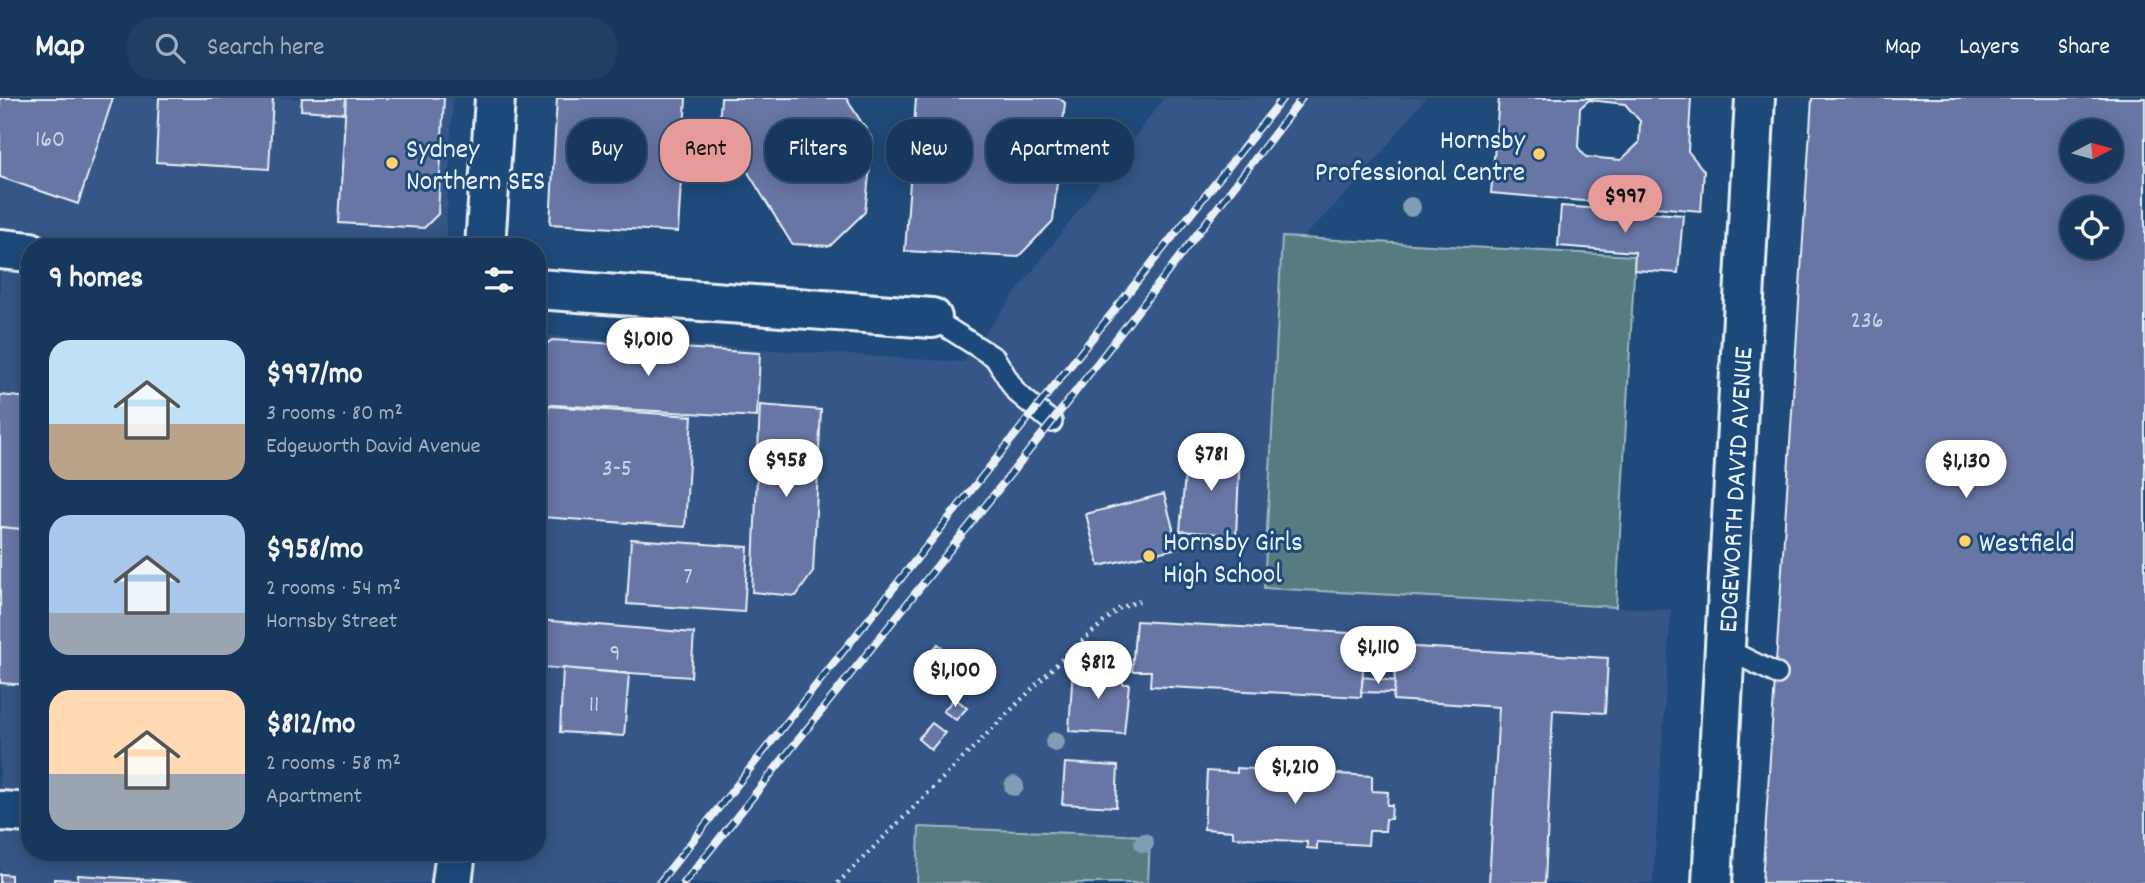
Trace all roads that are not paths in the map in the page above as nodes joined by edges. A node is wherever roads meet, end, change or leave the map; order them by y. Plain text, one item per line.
1 (495, 98) edge
2 (1755, 98) edge
3 (486, 238) edge
4 (0, 249) edge
5 (21, 250) edge
6 (546, 290) edge
7 (932, 318) joint
8 (1052, 422) dead end
9 (1726, 649) junction
10 (1777, 674) dead end
11 (0, 811) edge
12 (21, 812) edge
13 (455, 861) edge
14 (452, 883) edge
15 (1712, 883) edge

1 - 3 main road
2 - 9 main road, EDGEWORTH DAVID AVENUE
4 - 5 main road
6 - 7 main road
7 - 8 lane
9 - 10 lane
9 - 15 main road, EDGEWORTH DAVID AVENUE
11 - 12 main road
13 - 14 main road

